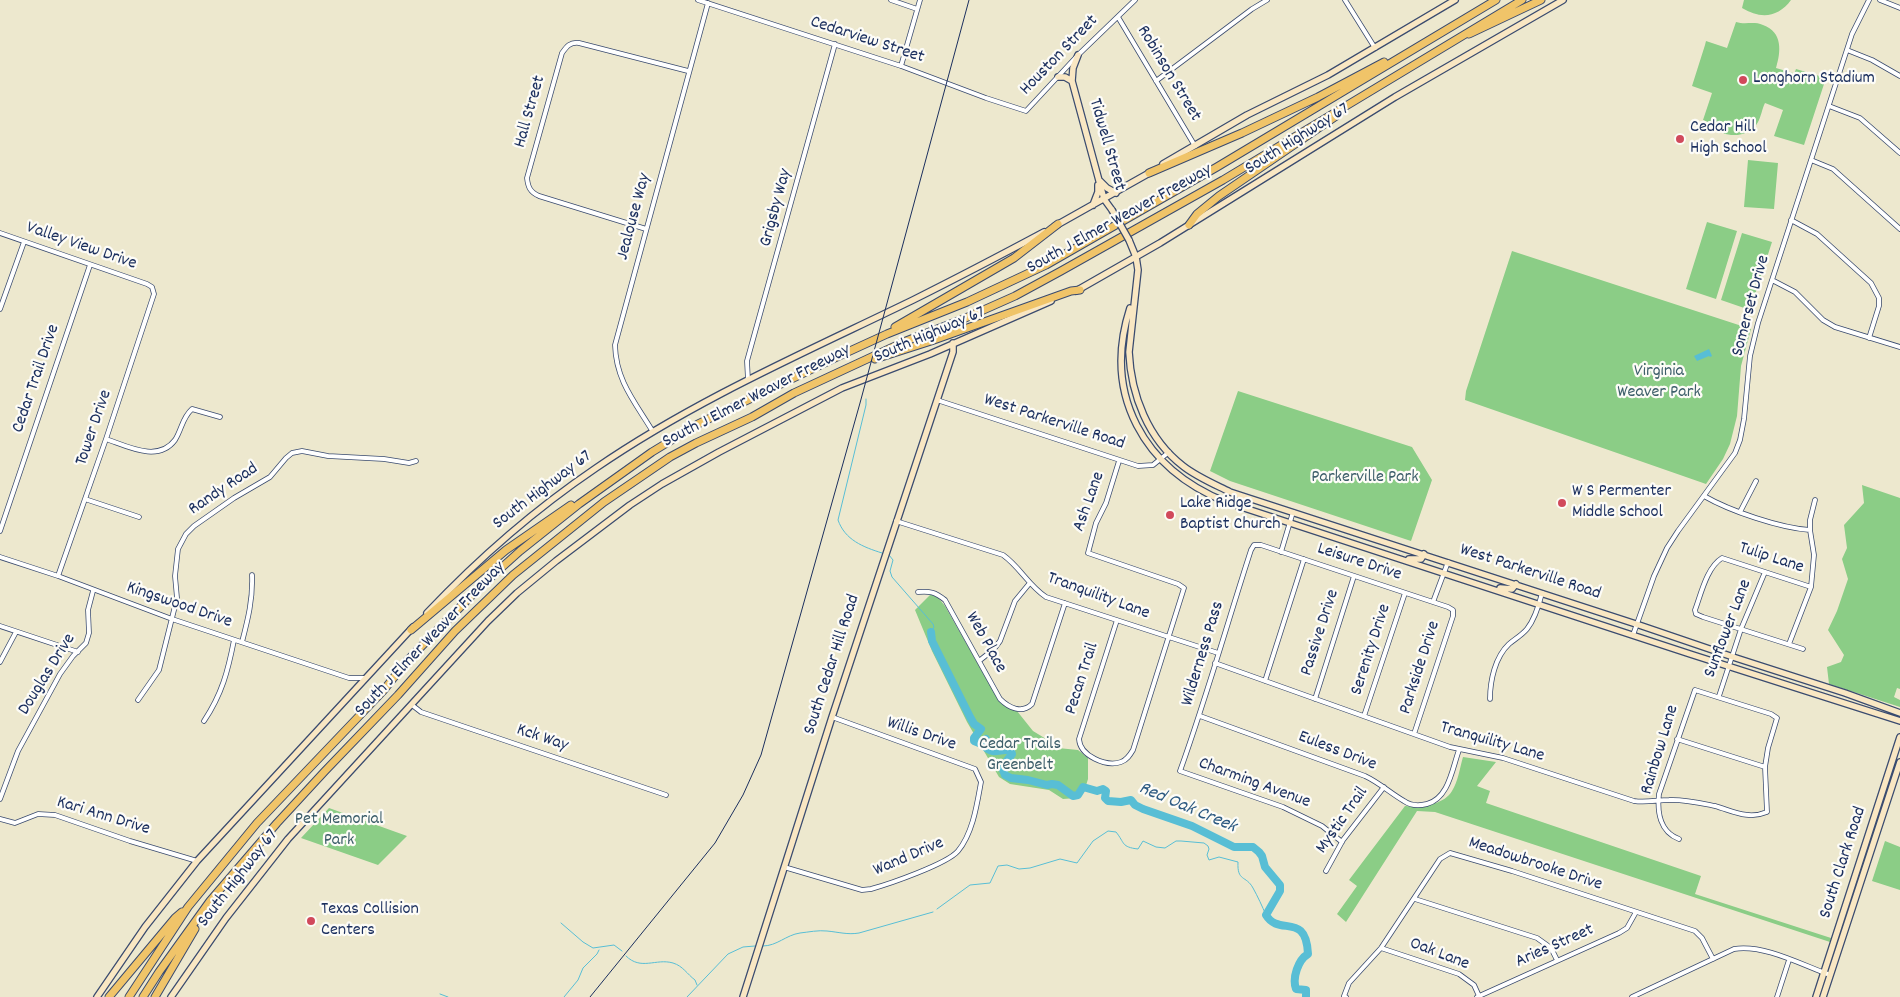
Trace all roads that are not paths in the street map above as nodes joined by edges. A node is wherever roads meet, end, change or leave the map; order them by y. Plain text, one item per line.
1 (698, 0) edge
2 (891, 0) edge
3 (920, 0) edge
4 (1135, 0) edge
5 (1267, 0) edge
6 (1345, 0) edge
7 (1455, 0) edge
8 (1494, 0) edge
9 (1522, 0) edge
10 (1541, 0) edge
11 (1564, 0) edge
12 (1869, 0) edge
13 (1880, 0) edge
14 (708, 3) junction
15 (1900, 8) edge
16 (917, 9) junction
17 (1118, 17) junction
18 (1459, 37) junction
19 (835, 44) junction
20 (1374, 48) junction
21 (1847, 50) junction
22 (1078, 55) junction
23 (1399, 58) junction
24 (901, 66) junction
25 (688, 71) junction
26 (1900, 76) edge
27 (1058, 77) junction
28 (1072, 81) junction
29 (1156, 81) junction
30 (1357, 98) junction
31 (1828, 106) junction
32 (1026, 111) joint
33 (1195, 146) junction
34 (1900, 153) edge
35 (1811, 160) junction
36 (1096, 173) junction
37 (1149, 173) junction
38 (1116, 192) junction
39 (1104, 199) junction
40 (1093, 205) junction
41 (1791, 220) junction
42 (1058, 224) junction
43 (1189, 225) junction
44 (646, 229) junction
45 (1900, 229) edge
46 (0, 234) edge
47 (24, 242) junction
48 (1136, 257) junction
49 (90, 265) junction
50 (1772, 280) junction
51 (152, 287) joint
52 (1080, 290) junction
53 (1135, 297) junction
54 (0, 309) edge
55 (887, 334) junction
56 (1869, 338) junction
57 (953, 343) junction
58 (1900, 347) edge
59 (855, 364) junction
60 (748, 380) junction
61 (937, 400) junction
62 (220, 417) dead end
63 (653, 432) junction
64 (106, 439) junction
65 (1169, 452) junction
66 (1160, 460) junction
67 (1119, 461) junction
68 (416, 462) dead end
69 (1756, 481) dead end
70 (1230, 492) junction
71 (1704, 496) junction
72 (85, 499) junction
73 (1815, 500) dead end
74 (1226, 502) junction
75 (578, 504) junction
76 (1293, 512) junction
77 (1740, 512) junction
78 (138, 518) dead end
79 (896, 521) junction
80 (1290, 522) junction
81 (1810, 530) junction
82 (0, 531) edge
83 (1254, 544) joint
84 (1281, 552) junction
85 (1385, 554) junction
86 (1424, 554) junction
87 (0, 557) edge
88 (1304, 560) junction
89 (1448, 562) junction
90 (1765, 572) junction
91 (1444, 573) junction
92 (252, 574) dead end
93 (58, 576) junction
94 (1354, 576) junction
95 (1474, 583) junction
96 (1030, 584) junction
97 (1516, 584) junction
98 (1811, 587) junction
99 (93, 591) junction
100 (918, 592) dead end
101 (1405, 593) junction
102 (1542, 593) junction
103 (1433, 602) junction
104 (1065, 603) junction
105 (1539, 604) junction
106 (1453, 610) joint
107 (172, 619) junction
108 (1117, 620) junction
109 (1637, 624) junction
110 (0, 626) edge
111 (1741, 629) junction
112 (411, 630) junction
113 (16, 632) junction
114 (1634, 635) junction
115 (1169, 637) junction
116 (234, 640) junction
117 (242, 642) junction
118 (1789, 644) junction
119 (1803, 649) dead end
120 (78, 652) junction
121 (1218, 653) junction
122 (1732, 656) junction
123 (979, 661) junction
124 (0, 662) edge
125 (1215, 663) junction
126 (1728, 666) junction
127 (368, 677) junction
128 (349, 678) junction
129 (1265, 681) junction
130 (356, 690) junction
131 (1719, 696) junction
132 (1315, 699) junction
133 (1490, 699) dead end
134 (138, 700) dead end
135 (412, 705) junction
136 (1900, 713) edge
137 (1200, 716) junction
138 (1364, 716) junction
139 (832, 717) junction
140 (204, 721) dead end
141 (1900, 721) edge
142 (1414, 734) junction
143 (1900, 737) edge
144 (1677, 738) junction
145 (1459, 750) junction
146 (1900, 762) edge
147 (1765, 767) junction
148 (1180, 772) joint
149 (1384, 787) junction
150 (666, 795) dead end
151 (979, 795) joint
152 (0, 799) edge
153 (1659, 801) junction
154 (0, 820) edge
155 (1679, 839) dead end
156 (1342, 842) junction
157 (198, 861) junction
158 (784, 867) junction
159 (1326, 871) dead end
160 (1415, 899) junction
161 (210, 902) junction
162 (188, 907) junction
163 (1636, 912) junction
164 (1836, 933) junction
165 (1843, 936) junction
166 (1381, 948) junction
167 (1712, 959) junction
168 (1557, 960) junction
169 (1789, 960) junction
170 (1823, 972) junction
171 (1830, 974) junction
172 (1478, 996) edge
173 (97, 997) edge
174 (109, 997) edge
175 (129, 997) edge
176 (143, 997) edge
177 (155, 997) edge
178 (171, 997) edge
179 (743, 997) edge
180 (1345, 997) edge
181 (1632, 997) edge
182 (1777, 997) edge
183 (1816, 997) edge
184 (1823, 997) edge

1 - 14 street, Cedarview Street
2 - 16 street
3 - 16 street
4 - 17 street, Houston Street
5 - 29 street
6 - 20 street
7 - 20 main road, South Highway 67
8 - 23 highway, South J Elmer Weaver Freeway
9 - 18 highway, South J Elmer Weaver Freeway
10 - 18 highway
11 - 43 main road, South Highway 67
12 - 21 street, Somerset Drive
13 - 15 street
14 - 19 street, Cedarview Street
14 - 25 street, Jealouse Way
16 - 24 street
17 - 22 street, Houston Street
17 - 29 street, Robinson Street
18 - 30 highway, South J Elmer Weaver Freeway
19 - 24 street, Cedarview Street
19 - 60 street, Grigsby Way
20 - 33 main road, South Highway 67
21 - 26 street
21 - 31 street, Somerset Drive
22 - 27 street, Houston Street
22 - 28 main road, Tidwell Street
23 - 37 highway
23 - 55 highway, South J Elmer Weaver Freeway
24 - 32 street, Cedarview Street
25 - 44 street, Jealouse Way
25 - 44 street, Hall Street
27 - 28 main road
27 - 32 street, Houston Street
28 - 36 main road, Tidwell Street
29 - 33 street, Robinson Street
30 - 43 highway
30 - 59 highway, South J Elmer Weaver Freeway
31 - 34 street
31 - 35 street, Somerset Drive
33 - 37 main road, South Highway 67
35 - 41 street, Somerset Drive
35 - 45 street
36 - 38 main road
36 - 39 main road, Tidwell Street
36 - 40 main road
37 - 38 main road, South Highway 67
38 - 39 main road, South Highway 67
39 - 40 main road, South Highway 67
39 - 48 main road, Tidwell Street, bridge
40 - 42 main road, South Highway 67
41 - 50 street, Somerset Drive
41 - 56 street
42 - 55 highway
42 - 60 main road, South Highway 67
43 - 48 main road, South Highway 67
44 - 63 street, Jealouse Way
46 - 47 street, Valley View Drive
47 - 49 street, Valley View Drive
47 - 54 street
48 - 52 main road, South Highway 67
48 - 53 main road, Tidwell Street
49 - 51 street, Valley View Drive
49 - 82 street, Cedar Trail Drive
50 - 56 street
50 - 71 street, Somerset Drive
51 - 64 street, Tower Drive
52 - 57 main road, South Highway 67
52 - 59 highway
53 - 65 main road, Tidwell Street
53 - 66 main road, Tidwell Street
55 - 75 highway, South J Elmer Weaver Freeway
56 - 58 street
57 - 61 main road, South Cedar Hill Road
57 - 135 main road, South Highway 67
59 - 161 highway, South J Elmer Weaver Freeway
60 - 63 main road, South Highway 67
61 - 67 street, West Parkerville Road
61 - 79 main road, South Cedar Hill Road
62 - 64 street
63 - 112 main road, South Highway 67
64 - 72 street, Tower Drive
65 - 66 street, West Parkerville Road
65 - 70 main road, West Parkerville Road
66 - 67 street, West Parkerville Road
66 - 74 main road, West Parkerville Road
67 - 115 street, Ash Lane
68 - 107 street, Randy Road
69 - 77 street
70 - 74 main road
70 - 76 main road, West Parkerville Road
71 - 77 street
71 - 109 street, Somerset Drive
72 - 78 street
72 - 93 street, Tower Drive
73 - 81 street
74 - 80 main road, West Parkerville Road
75 - 112 highway
75 - 162 highway, South J Elmer Weaver Freeway
76 - 80 street
76 - 86 main road, West Parkerville Road
77 - 81 street
79 - 96 street, Tranquility Lane
79 - 139 main road, South Cedar Hill Road
80 - 84 street
80 - 85 main road, West Parkerville Road
81 - 98 street
83 - 84 street, Leisure Drive
83 - 121 street, Wilderness Pass
84 - 88 street, Leisure Drive
85 - 86 main road
85 - 91 main road, West Parkerville Road
86 - 89 main road, West Parkerville Road
87 - 93 street, Kingswood Drive
88 - 94 street, Leisure Drive
88 - 129 street
89 - 91 street
89 - 97 main road, West Parkerville Road
90 - 98 street, Tulip Lane
90 - 111 street, Sunflower Lane
90 - 111 street, Tulip Lane
91 - 95 main road, West Parkerville Road
91 - 103 street
92 - 117 street
93 - 99 street, Kingswood Drive
94 - 101 street, Leisure Drive
94 - 132 street, Passive Drive
95 - 97 main road
95 - 105 main road, West Parkerville Road
96 - 104 street, Tranquility Lane
96 - 123 street
97 - 102 main road, West Parkerville Road
98 - 118 street
99 - 107 street, Kingswood Drive
99 - 120 street, Douglas Drive
100 - 123 street, Web Place
101 - 103 street, Leisure Drive
101 - 138 street, Serenity Drive
102 - 105 street
102 - 109 main road, West Parkerville Road
103 - 106 street, Leisure Drive
104 - 108 street, Tranquility Lane
104 - 123 street, Web Place
105 - 114 main road, West Parkerville Road
105 - 133 street
106 - 142 street, Parkside Drive
107 - 116 street, Kingswood Drive
107 - 134 street, Randy Road
108 - 115 street, Tranquility Lane
108 - 115 street, Pecan Trail
109 - 114 street, Somerset Drive
109 - 122 main road, West Parkerville Road
110 - 113 street
111 - 118 street
111 - 122 street, Sunflower Lane
112 - 127 main road, South Highway 67
113 - 120 street
113 - 124 street
114 - 126 main road, West Parkerville Road
115 - 121 street, Tranquility Lane
116 - 117 street, Kingswood Drive
116 - 140 street
117 - 128 street, Kingswood Drive
118 - 119 street
120 - 152 street, Douglas Drive
121 - 125 street, Wilderness Pass
122 - 126 street, Sunflower Lane
122 - 136 main road, West Parkerville Road
125 - 129 street, Tranquility Lane
125 - 137 street, Wilderness Pass
126 - 131 street, Sunflower Lane
126 - 141 main road, West Parkerville Road
127 - 128 street, Kingswood Drive
127 - 130 main road, South Highway 67
128 - 130 street
129 - 132 street, Tranquility Lane
130 - 157 main road, South Highway 67
131 - 144 street, Rainbow Lane
131 - 147 street
132 - 138 street, Tranquility Lane
135 - 150 street, Kck Way
135 - 178 main road, South Highway 67
137 - 148 street, Wilderness Pass
137 - 149 street, Euless Drive
138 - 142 street, Tranquility Lane
139 - 151 street, Willis Drive
139 - 158 main road, South Cedar Hill Road
142 - 145 street, Tranquility Lane
143 - 164 main road, South Clark Road
144 - 147 street
144 - 153 street, Rainbow Lane
145 - 149 street, Euless Drive
145 - 153 street, Tranquility Lane
146 - 165 main road, South Clark Road
147 - 153 street, Tranquility Lane
148 - 156 street, Charming Avenue
149 - 156 street, Mystic Trail
151 - 158 street, Wand Drive
153 - 155 street, Rainbow Lane
154 - 157 street, Kari Ann Drive
156 - 159 street, Mystic Trail
157 - 173 main road, South Highway 67
158 - 179 main road, South Cedar Hill Road
160 - 163 street, Meadowbrooke Drive
160 - 166 street, Meadowbrooke Drive
160 - 168 street
161 - 176 highway, South J Elmer Weaver Freeway
161 - 177 highway
162 - 174 highway
162 - 175 highway, South J Elmer Weaver Freeway
163 - 167 street, Meadowbrooke Drive
163 - 168 street, Aries Street
164 - 165 main road
164 - 170 main road, South Clark Road
165 - 171 main road, South Clark Road
166 - 172 street, Oak Lane
166 - 180 street, Meadowbrooke Drive
167 - 169 street
167 - 181 street
168 - 172 street, Aries Street
169 - 170 street
169 - 182 street
170 - 171 street
170 - 183 main road, South Clark Road
171 - 184 main road, South Clark Road

